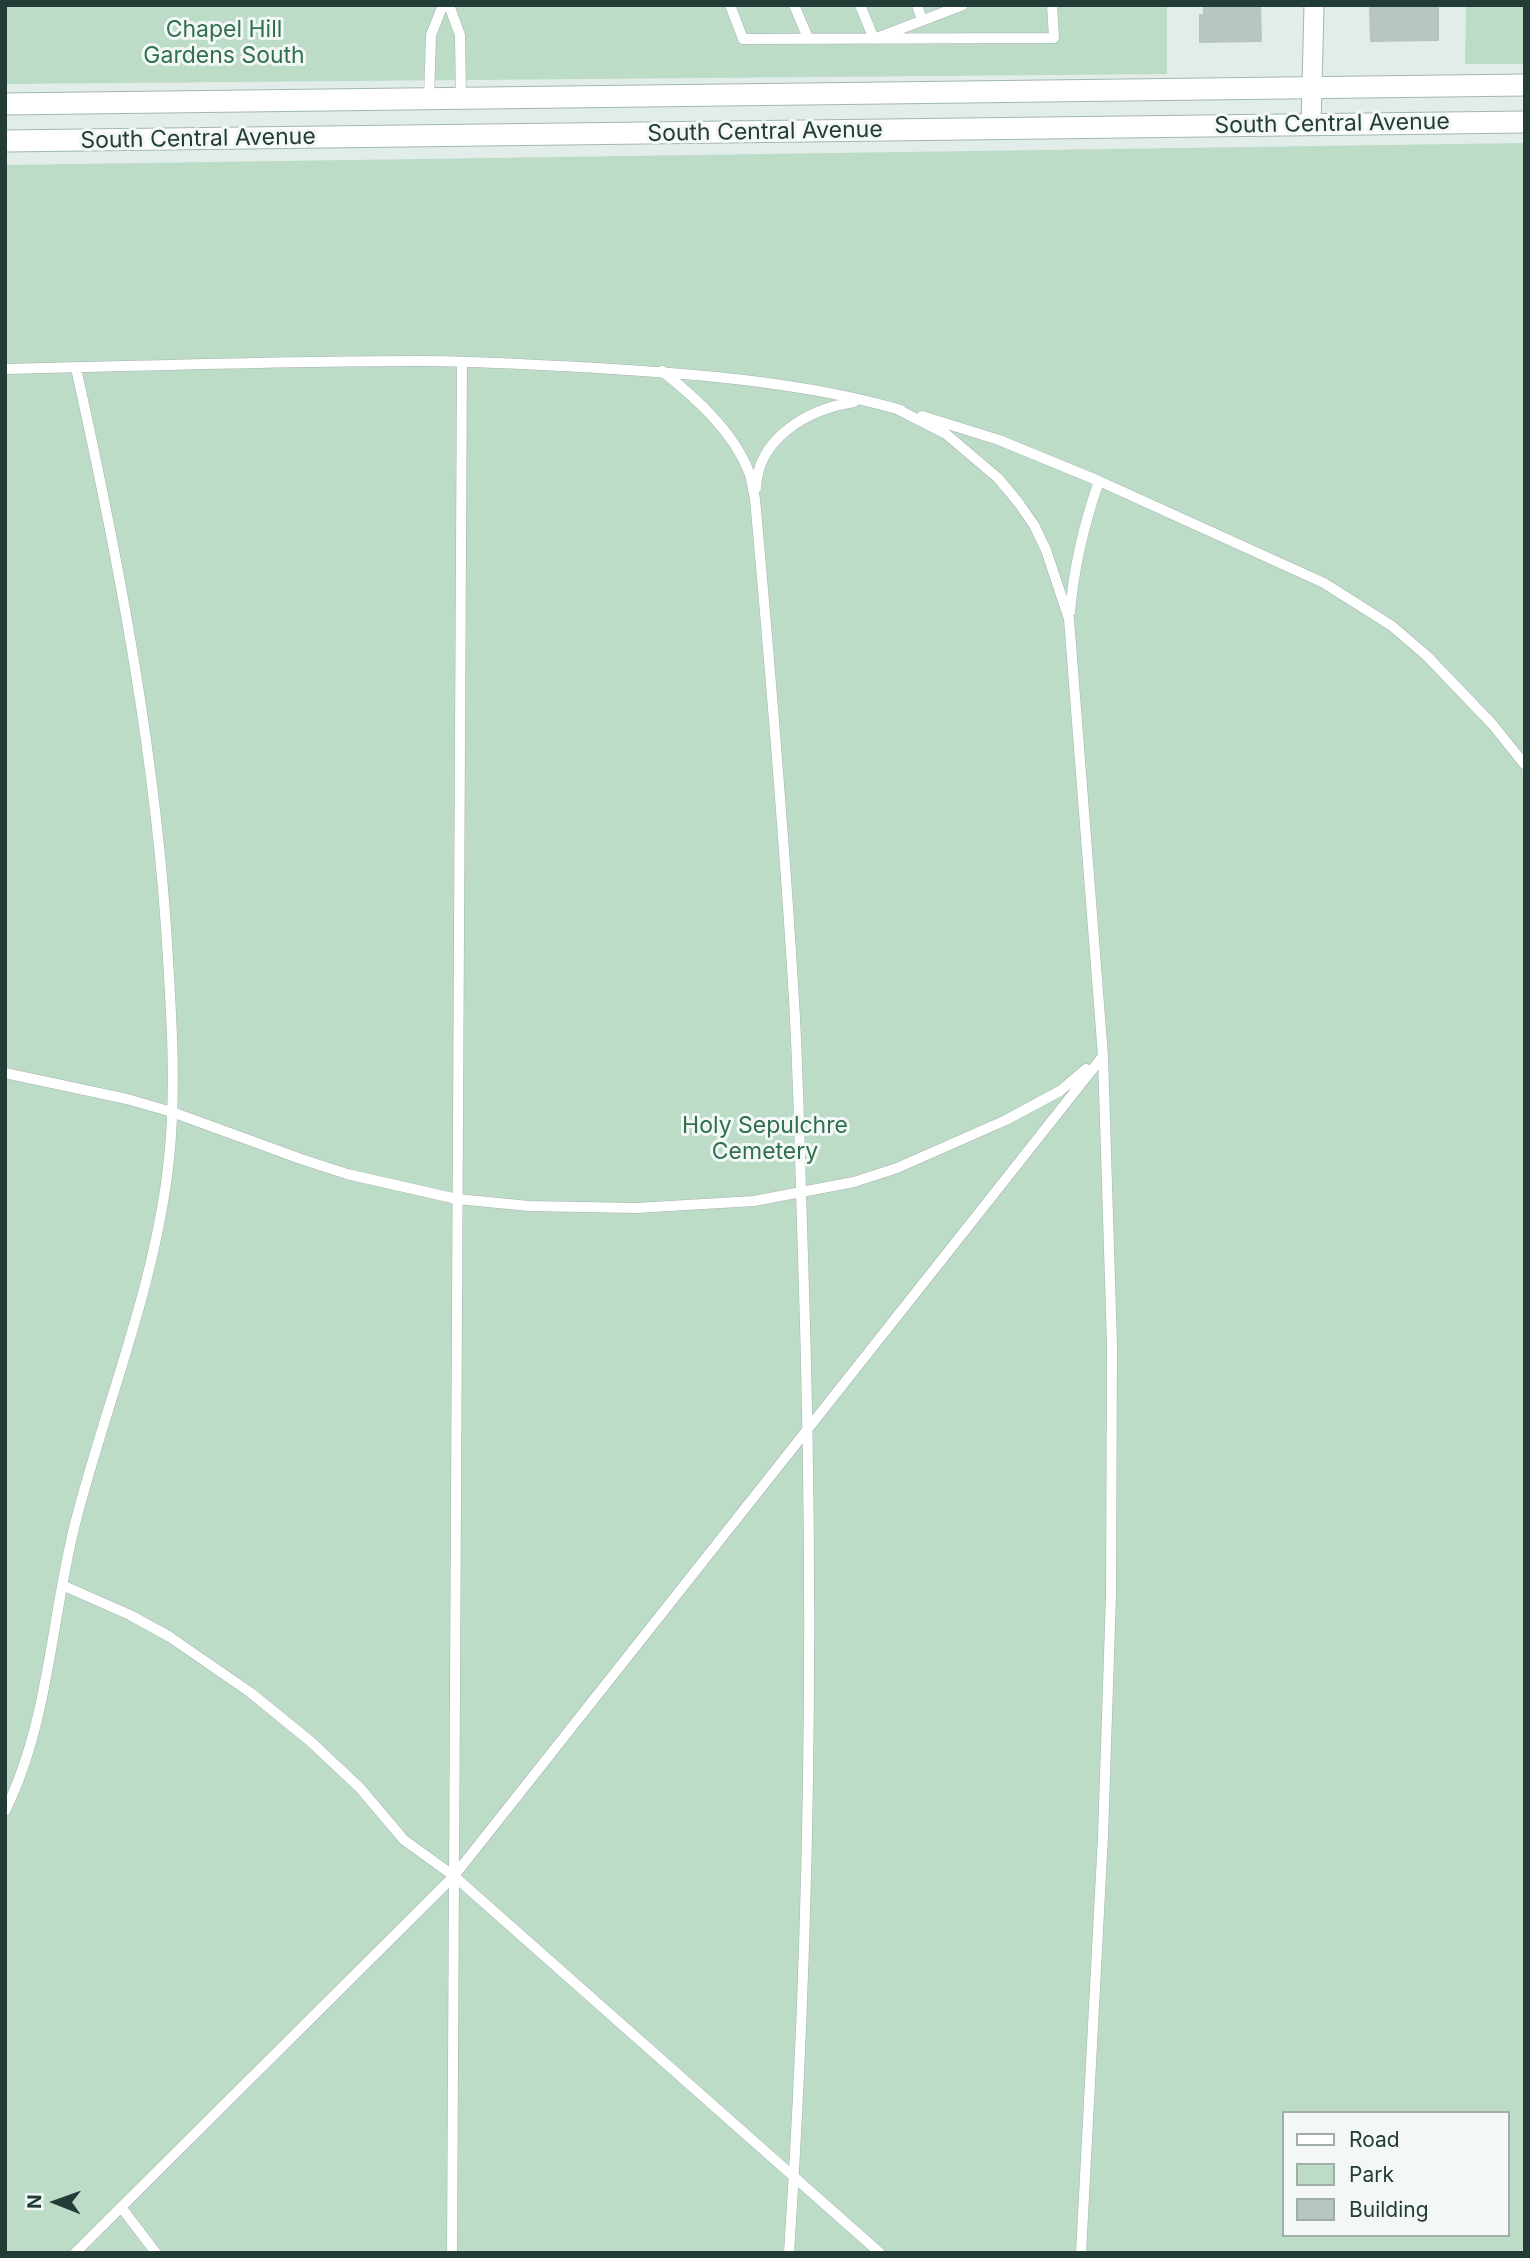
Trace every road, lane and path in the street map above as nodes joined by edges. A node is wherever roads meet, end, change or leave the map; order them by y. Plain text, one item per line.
1 (443, 5) edge
2 (449, 5) edge
3 (730, 5) edge
4 (794, 5) edge
5 (860, 5) edge
6 (917, 5) edge
7 (963, 5) edge
8 (1052, 5) edge
9 (1314, 5) edge
10 (922, 20) junction
11 (808, 38) junction
12 (874, 39) junction
13 (1525, 85) edge
14 (1312, 88) junction
15 (429, 99) junction
16 (461, 99) junction
17 (5, 104) edge
18 (1525, 122) edge
19 (1311, 125) junction
20 (5, 141) edge
21 (462, 362) junction
22 (76, 368) junction
23 (5, 369) edge
24 (662, 371) junction
25 (862, 400) junction
26 (897, 408) junction
27 (1099, 481) junction
28 (755, 499) junction
29 (1069, 619) junction
30 (1525, 765) edge
31 (1103, 1056) junction
32 (5, 1073) edge
33 (172, 1112) junction
34 (800, 1192) junction
35 (457, 1199) junction
36 (808, 1431) junction
37 (62, 1586) junction
38 (5, 1811) edge
39 (454, 1876) junction
40 (794, 2176) junction
41 (121, 2207) junction
42 (75, 2253) edge
43 (156, 2253) edge
44 (453, 2253) edge
45 (789, 2253) edge
46 (880, 2253) edge
47 (1081, 2253) edge

1 - 15 lane
2 - 16 lane
3 - 11 lane
4 - 11 lane
5 - 12 lane
6 - 10 lane
7 - 10 lane
8 - 12 lane
9 - 14 street
10 - 12 lane
11 - 12 lane
13 - 14 street, South Central Avenue
14 - 16 street, South Central Avenue
14 - 19 street
15 - 16 street, South Central Avenue
15 - 17 street, South Central Avenue
18 - 19 street, South Central Avenue
19 - 20 street, South Central Avenue
21 - 22 lane
21 - 24 lane
21 - 35 lane
22 - 23 lane
22 - 33 lane
24 - 25 lane
24 - 28 lane
25 - 26 lane
25 - 28 lane
26 - 27 lane
26 - 29 lane
27 - 29 lane
27 - 30 lane
28 - 34 lane
29 - 31 lane
31 - 34 lane
31 - 36 lane
31 - 47 lane
32 - 33 lane
33 - 35 lane
33 - 37 lane
34 - 35 lane
34 - 36 lane
35 - 39 lane
36 - 39 lane
36 - 40 lane
37 - 38 lane
37 - 39 lane
39 - 40 lane
39 - 41 lane
39 - 44 lane
40 - 45 lane
40 - 46 lane
41 - 42 lane
41 - 43 lane

